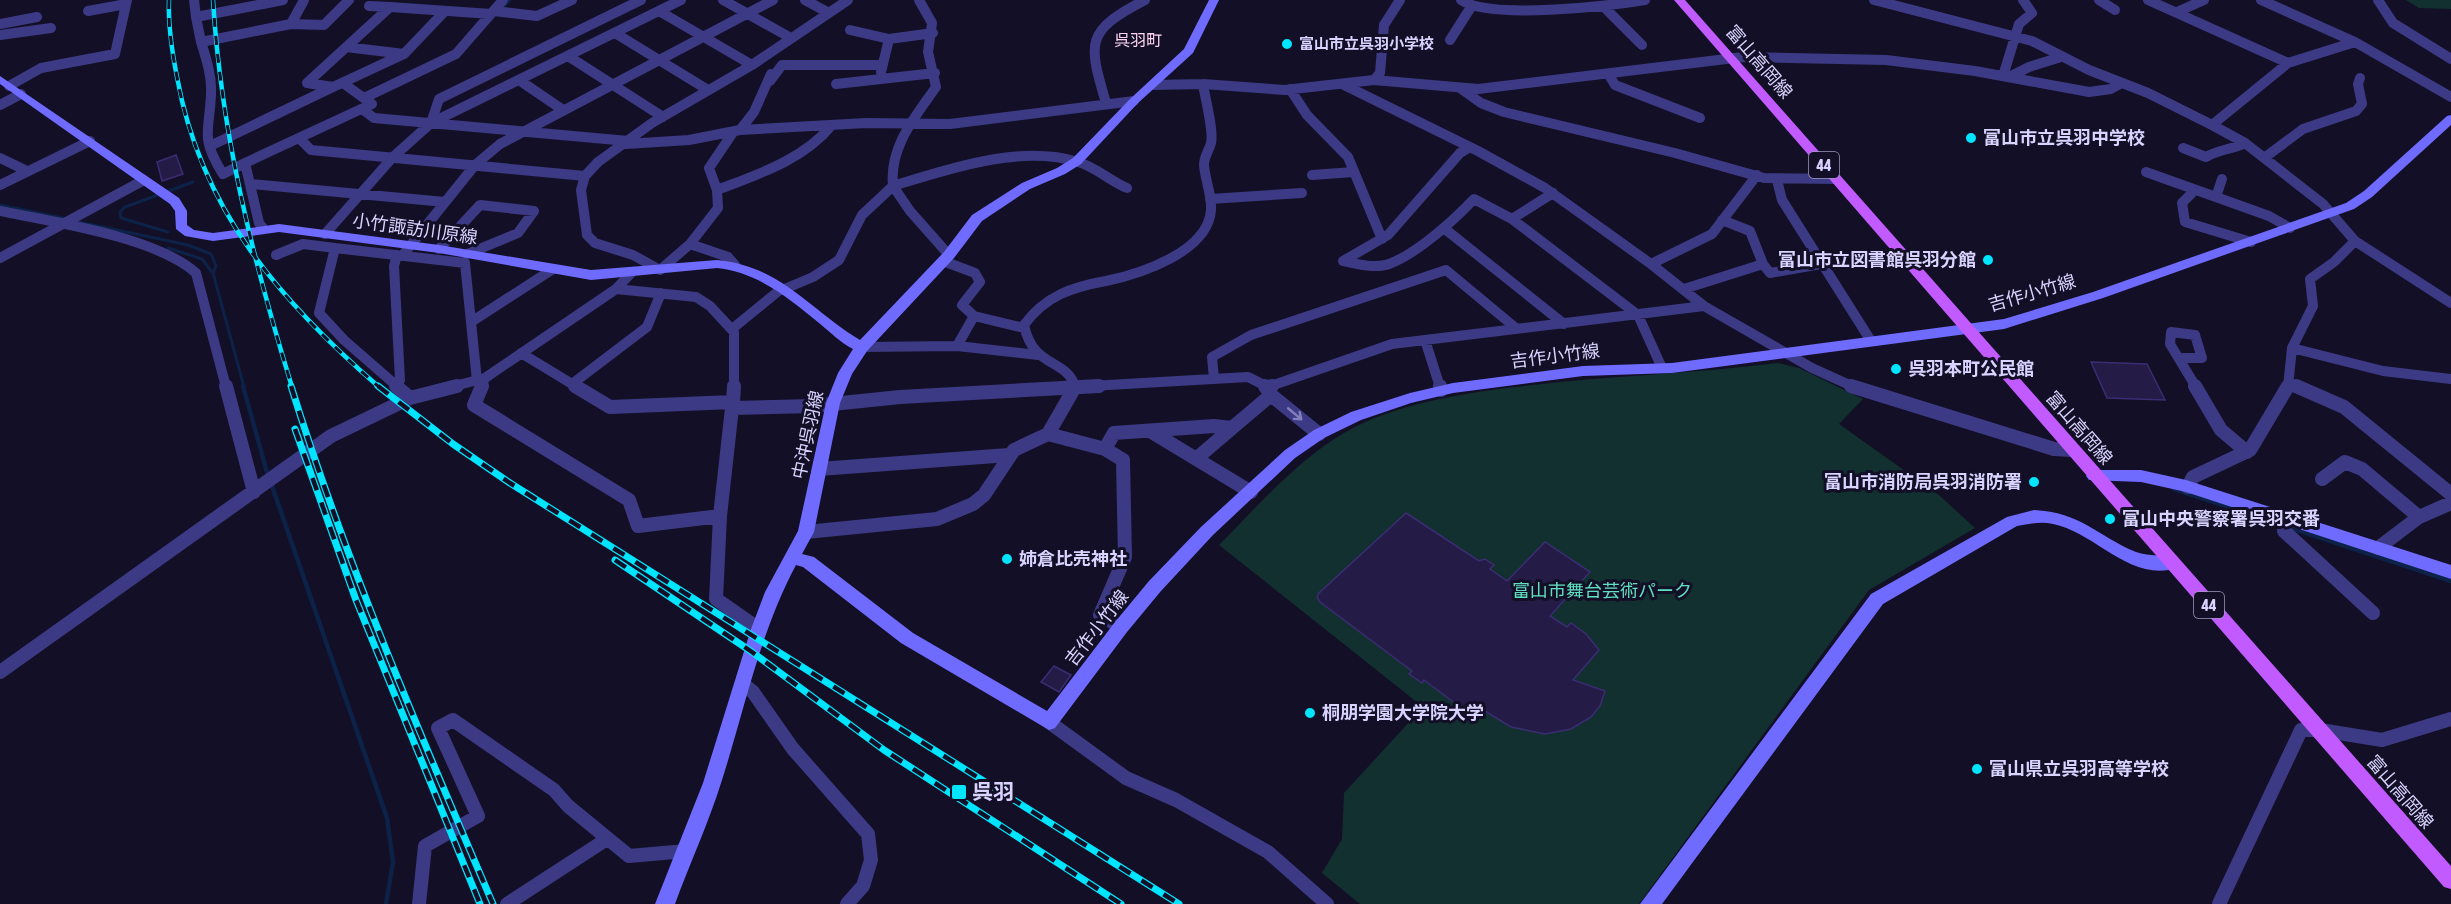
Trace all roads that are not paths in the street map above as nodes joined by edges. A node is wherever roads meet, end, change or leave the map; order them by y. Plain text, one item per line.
1 (194, 0) edge
2 (283, 0) edge
3 (304, 0) edge
4 (349, 0) edge
5 (503, 0) edge
6 (572, 0) edge
7 (641, 0) edge
8 (681, 0) edge
9 (723, 0) edge
10 (773, 0) edge
11 (805, 0) edge
12 (848, 0) edge
13 (919, 0) edge
14 (1145, 0) edge
15 (1214, 0) edge
16 (1400, 0) edge
17 (1461, 0) edge
18 (1646, 0) edge
19 (1679, 0) edge
20 (1874, 0) edge
21 (2023, 0) edge
22 (2100, 0) edge
23 (2148, 0) edge
24 (2204, 0) edge
25 (2261, 0) edge
26 (2378, 0) edge
27 (126, 2) edge
28 (263, 2) edge
29 (1531, 5) edge
30 (369, 6) dead end
31 (390, 7) junction
32 (1604, 7) junction
33 (1471, 8) junction
34 (2115, 10) dead end
35 (88, 11) dead end
36 (445, 11) junction
37 (659, 11) junction
38 (496, 12) junction
39 (2177, 12) junction
40 (747, 13) junction
41 (829, 13) junction
42 (37, 17) dead end
43 (196, 17) junction
44 (0, 24) edge
45 (291, 24) junction
46 (51, 28) dead end
47 (850, 30) dead end
48 (615, 33) junction
49 (933, 33) junction
50 (0, 34) edge
51 (704, 36) junction
52 (2014, 36) junction
53 (889, 39) junction
54 (1450, 40) dead end
55 (788, 41) junction
56 (201, 42) junction
57 (2355, 42) junction
58 (1642, 45) dead end
59 (346, 47) junction
60 (404, 54) junction
61 (568, 56) junction
62 (2061, 57) junction
63 (1729, 58) junction
64 (2451, 59) edge
65 (658, 60) junction
66 (2288, 63) junction
67 (752, 65) junction
68 (880, 65) junction
69 (935, 73) junction
70 (1609, 75) junction
71 (2006, 76) junction
72 (429, 77) dead end
73 (2360, 78) dead end
74 (881, 79) junction
75 (519, 80) junction
76 (1374, 80) junction
77 (770, 81) junction
78 (5, 83) edge
79 (343, 83) junction
80 (612, 84) junction
81 (836, 84) dead end
82 (1203, 84) junction
83 (1342, 84) junction
84 (2120, 84) junction
85 (1153, 85) junction
86 (333, 87) junction
87 (1460, 88) junction
88 (1290, 89) junction
89 (708, 90) junction
90 (21, 94) junction
91 (2451, 98) edge
92 (1134, 101) junction
93 (366, 103) junction
94 (1107, 103) junction
95 (0, 105) edge
96 (563, 110) junction
97 (663, 117) junction
98 (1700, 118) dead end
99 (2451, 119) edge
100 (431, 123) junction
101 (908, 125) junction
102 (2212, 125) junction
103 (832, 126) junction
104 (737, 130) junction
105 (522, 132) junction
106 (86, 138) junction
107 (299, 138) junction
108 (626, 143) junction
109 (2245, 143) junction
110 (210, 146) junction
111 (1470, 147) junction
112 (2182, 148) dead end
113 (393, 157) junction
114 (0, 158) edge
115 (2264, 158) junction
116 (1077, 161) junction
117 (245, 164) junction
118 (475, 165) junction
119 (23, 169) junction
120 (1354, 172) junction
121 (2145, 172) dead end
122 (1312, 175) dead end
123 (0, 176) edge
124 (585, 176) junction
125 (1757, 176) junction
126 (1836, 179) junction
127 (2222, 179) dead end
128 (144, 180) junction
129 (1777, 180) junction
130 (0, 184) edge
131 (250, 184) junction
132 (893, 186) junction
133 (1126, 188) dead end
134 (717, 190) junction
135 (2195, 190) junction
136 (1302, 193) dead end
137 (360, 194) junction
138 (1553, 194) junction
139 (2216, 197) junction
140 (1210, 199) junction
141 (445, 202) junction
142 (0, 211) edge
143 (2331, 213) junction
144 (1512, 219) junction
145 (1722, 220) junction
146 (62, 224) junction
147 (263, 228) junction
148 (2290, 228) junction
149 (1445, 229) junction
150 (325, 234) junction
151 (1382, 239) junction
152 (2355, 241) junction
153 (2251, 242) junction
154 (690, 244) junction
155 (335, 248) junction
156 (439, 249) junction
157 (403, 252) junction
158 (276, 255) dead end
159 (468, 257) junction
160 (0, 258) edge
161 (946, 258) junction
162 (1651, 264) junction
163 (1763, 264) junction
164 (1821, 264) junction
165 (735, 265) junction
166 (554, 269) junction
167 (660, 270) junction
168 (629, 276) junction
169 (616, 289) junction
170 (1684, 289) junction
171 (781, 290) junction
172 (661, 293) junction
173 (2451, 303) edge
174 (1704, 306) junction
175 (1638, 315) junction
176 (974, 316) junction
177 (471, 322) junction
178 (1564, 324) junction
179 (1024, 328) junction
180 (732, 329) junction
181 (1517, 329) junction
182 (1968, 330) junction
183 (1425, 340) junction
184 (1871, 341) junction
185 (957, 346) junction
186 (862, 347) junction
187 (2292, 348) junction
188 (1784, 352) junction
189 (521, 353) junction
190 (1038, 356) junction
191 (2179, 358) dead end
192 (1662, 368) junction
193 (481, 379) junction
194 (1214, 379) junction
195 (2451, 379) edge
196 (2290, 383) junction
197 (572, 384) junction
198 (396, 386) junction
199 (1076, 387) junction
200 (1441, 390) junction
201 (1269, 391) junction
202 (410, 398) junction
203 (833, 403) junction
204 (732, 405) junction
205 (1232, 428) junction
206 (1149, 431) junction
207 (1048, 434) junction
208 (1319, 434) junction
209 (1105, 449) junction
210 (2072, 450) junction
211 (2247, 452) junction
212 (1008, 455) junction
213 (1197, 458) junction
214 (819, 469) junction
215 (2094, 476) junction
216 (2322, 479) dead end
217 (2188, 487) junction
218 (256, 491) junction
219 (1251, 492) junction
220 (2451, 494) edge
221 (2451, 503) edge
222 (720, 516) junction
223 (2283, 517) junction
224 (2419, 518) junction
225 (806, 532) junction
226 (2378, 548) junction
227 (793, 558) junction
228 (2171, 563) junction
229 (2451, 572) edge
230 (2373, 613) dead end
231 (1121, 627) junction
232 (759, 628) junction
233 (3, 666) edge
234 (743, 684) junction
235 (2451, 718) edge
236 (1049, 722) junction
237 (2320, 730) junction
238 (607, 839) junction
239 (686, 851) junction
240 (2451, 880) edge
241 (419, 904) edge
242 (507, 904) edge
243 (665, 904) edge
244 (848, 904) edge
245 (1328, 904) edge
246 (1650, 904) edge
247 (2219, 904) edge

1 - 43 street
2 - 28 street
3 - 45 street
4 - 45 street
5 - 38 street
6 - 38 street
7 - 100 street
8 - 37 street
9 - 40 street
10 - 40 street
11 - 41 street
12 - 41 street
13 - 49 street
14 - 94 street
15 - 85 main road, 中沖呉羽線
16 - 76 street
17 - 33 street
18 - 32 street
19 - 63 main road, 富山高岡線 / 44
20 - 52 street
21 - 52 street
22 - 34 street
23 - 39 street
24 - 39 street
25 - 57 street
26 - 64 street
27 - 35 street
27 - 78 street
28 - 43 street
29 - 32 street
29 - 33 street
30 - 31 street
31 - 36 street
31 - 59 street
32 - 58 street
33 - 54 street
36 - 38 street
36 - 60 street
37 - 48 street
37 - 51 street
38 - 93 street
39 - 66 street
40 - 51 street
40 - 55 street
41 - 55 street
42 - 44 street
43 - 56 street
45 - 56 street
46 - 50 street
47 - 53 street
48 - 61 street
48 - 65 street
49 - 53 street
49 - 69 street
51 - 65 street
51 - 67 street
52 - 62 street
52 - 71 street
53 - 68 street
55 - 67 street
55 - 77 street
56 - 110 street
57 - 66 street
57 - 91 street
59 - 60 street
59 - 86 street
60 - 79 street
61 - 75 street
61 - 80 street
62 - 71 street
62 - 84 street
63 - 70 street
63 - 71 street
63 - 126 main road, 富山高岡線 / 44
65 - 80 street
65 - 89 street
66 - 102 street
67 - 89 street
68 - 74 street
68 - 77 street
69 - 74 street
69 - 101 street
70 - 87 street
70 - 98 street
71 - 84 street
72 - 93 street
73 - 115 street
74 - 81 street
75 - 96 street
75 - 100 street
76 - 83 street
76 - 87 street
77 - 104 street
78 - 90 main road, 小竹諏訪川原線
79 - 86 street
79 - 93 street
80 - 96 street
80 - 97 street
82 - 85 street
82 - 88 street
82 - 140 street
83 - 88 street
83 - 111 street
84 - 102 street
85 - 92 main road, 中沖呉羽線
86 - 110 street
87 - 125 street
88 - 120 street
89 - 97 street
90 - 95 street
90 - 106 main road, 小竹諏訪川原線
92 - 94 street
92 - 116 main road, 中沖呉羽線
93 - 100 street
93 - 107 street
94 - 101 street
96 - 105 street
97 - 108 street
99 - 143 main road, 吉作小竹線
100 - 105 street
100 - 113 street
101 - 103 street
101 - 132 street
102 - 109 street
103 - 104 street
103 - 134 street
104 - 108 street
104 - 134 street
105 - 108 street
105 - 118 street
106 - 119 street
106 - 128 main road, 小竹諏訪川原線
107 - 113 street
107 - 117 street
108 - 124 street
109 - 112 street
109 - 115 street
110 - 117 street
111 - 138 street
111 - 151 street
113 - 118 street
113 - 137 street
114 - 119 street
115 - 143 street
116 - 132 street
116 - 133 street
116 - 161 main road, 中沖呉羽線
117 - 131 street
118 - 124 street
118 - 141 street
119 - 123 street
119 - 130 street
120 - 122 street
120 - 151 street
121 - 135 street
124 - 167 street
125 - 129 street
125 - 145 street
126 - 129 street
126 - 182 main road, 富山高岡線 / 44
127 - 139 street
128 - 146 street
128 - 147 main road, 小竹諏訪川原線
129 - 164 street
131 - 137 street
131 - 147 street
132 - 161 street
132 - 171 street
134 - 154 street
135 - 139 street
135 - 153 street
136 - 140 street
137 - 141 street
137 - 150 street
138 - 144 street
138 - 162 street
139 - 148 street
140 - 179 street
141 - 157 street
142 - 146 street
143 - 148 main road, 吉作小竹線
143 - 152 street
144 - 149 street
144 - 175 street
145 - 162 street
145 - 163 street
146 - 160 street
146 - 218 street
147 - 150 main road, 小竹諏訪川原線
148 - 153 main road, 吉作小竹線
149 - 151 street
149 - 178 street
150 - 157 main road, 小竹諏訪川原線
152 - 173 street
152 - 187 street
153 - 182 main road, 吉作小竹線
154 - 165 street
154 - 167 street
155 - 157 street
155 - 158 street
155 - 198 street
156 - 157 main road, 小竹諏訪川原線
156 - 159 main road, 小竹諏訪川原線
156 - 159 street
157 - 159 street
157 - 198 street
159 - 166 main road, 小竹諏訪川原線
159 - 177 street
161 - 176 street
161 - 186 main road, 中沖呉羽線
162 - 170 street
163 - 164 street
163 - 170 street
164 - 184 street
165 - 167 main road, 小竹諏訪川原線
165 - 171 main road, 小竹諏訪川原線
166 - 168 main road, 小竹諏訪川原線
166 - 177 street
167 - 168 main road, 小竹諏訪川原線
168 - 169 street
169 - 172 street
169 - 189 street
170 - 174 street
171 - 180 street
171 - 186 main road, 小竹諏訪川原線
172 - 180 street
172 - 197 street
174 - 175 street
174 - 188 street
175 - 178 street
175 - 192 street
176 - 179 street
176 - 185 street
177 - 193 street
178 - 181 street
179 - 190 street
180 - 204 street
181 - 183 street
181 - 194 street
182 - 184 main road, 吉作小竹線
182 - 210 main road, 富山高岡線 / 44
183 - 200 street
183 - 201 street
184 - 188 main road, 吉作小竹線
185 - 186 street
185 - 190 street
186 - 203 main road, 中沖呉羽線
187 - 195 street
187 - 196 street
188 - 192 main road, 吉作小竹線
188 - 210 street
189 - 193 street
189 - 197 street
190 - 199 street
191 - 211 street
192 - 200 main road, 吉作小竹線
193 - 202 street
193 - 222 street
194 - 199 street
194 - 201 street
196 - 211 street
196 - 220 street
197 - 204 street
198 - 202 street
199 - 203 street
199 - 207 street
200 - 208 main road, 吉作小竹線
201 - 205 street
201 -> 208 street
202 - 218 street
203 - 204 street
203 - 214 main road, 中沖呉羽線
204 - 222 street
205 - 206 street
205 - 213 street
206 - 209 street
206 - 213 street
207 - 209 street
207 - 212 street
208 - 219 main road, 吉作小竹線
209 - 231 street
210 - 215 main road, 富山高岡線 / 44
211 - 217 street
212 - 214 street
212 - 225 street
213 - 219 street
214 - 225 main road, 中沖呉羽線
215 - 217 main road
215 - 228 main road, 富山高岡線 / 44
216 - 224 street
217 - 223 main road
218 - 233 street
219 - 231 main road, 吉作小竹線
221 - 224 street
222 - 232 street
223 - 226 main road
223 - 230 street
224 - 226 street
225 - 227 main road, 中沖呉羽線
226 - 229 main road
227 - 232 main road, 中沖呉羽線
227 - 236 main road
228 - 237 main road, 富山高岡線 / 44
228 - 246 main road
231 - 236 main road, 吉作小竹線
232 - 234 main road, 中沖呉羽線
234 - 239 main road, 中沖呉羽線
234 - 244 street
235 - 237 street
236 - 245 street
237 - 240 main road, 富山高岡線 / 44
237 - 247 street
238 - 239 street
238 - 241 street
238 - 242 street
239 - 243 main road, 中沖呉羽線

